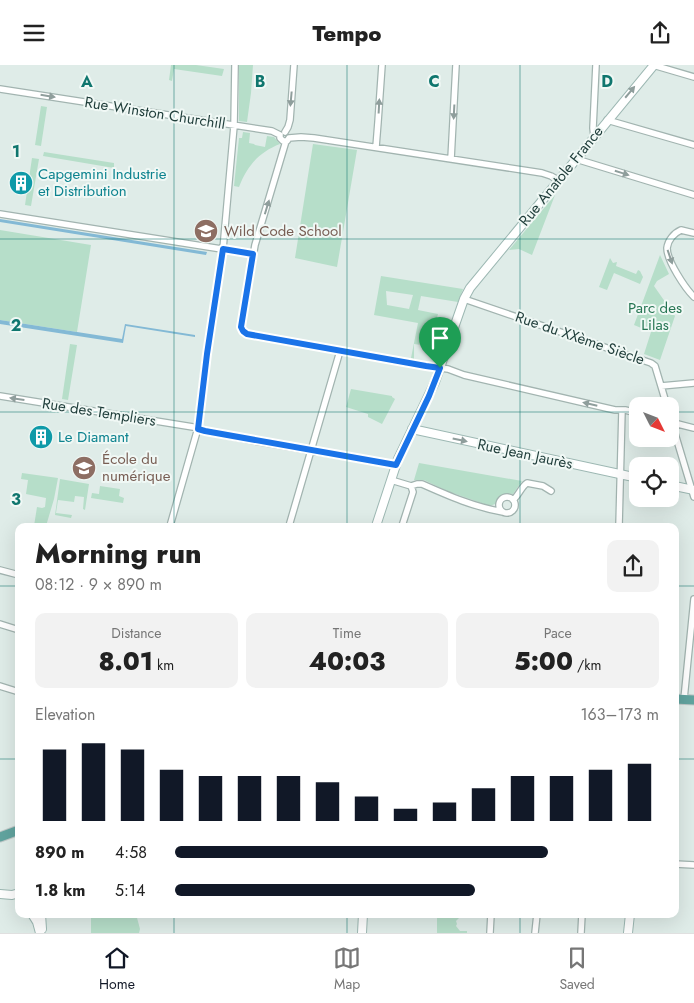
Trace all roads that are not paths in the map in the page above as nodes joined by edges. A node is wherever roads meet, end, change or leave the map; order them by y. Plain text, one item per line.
1 (235, 65) edge
2 (294, 65) edge
3 (382, 65) edge
4 (456, 65) edge
5 (596, 65) edge
6 (654, 65) edge
7 (694, 77) edge
8 (0, 89) edge
9 (607, 120) junction
10 (234, 126) junction
11 (283, 133) junction
12 (594, 137) junction
13 (288, 140) junction
14 (694, 145) edge
15 (376, 147) junction
16 (451, 159) junction
17 (576, 159) junction
18 (558, 181) junction
19 (694, 195) edge
20 (0, 214) edge
21 (694, 233) edge
22 (223, 249) junction
23 (253, 254) junction
24 (694, 297) edge
25 (464, 299) junction
26 (340, 351) junction
27 (440, 368) junction
28 (694, 383) edge
29 (661, 386) junction
30 (0, 396) edge
31 (664, 397) edge
32 (622, 410) junction
33 (629, 411) edge
34 (679, 423) edge
35 (694, 428) edge
36 (198, 429) junction
37 (412, 429) junction
38 (679, 447) edge
39 (311, 450) junction
40 (396, 465) junction
41 (620, 474) junction
42 (629, 476) edge
43 (391, 480) junction
44 (411, 485) junction
45 (679, 488) edge
46 (551, 491) dead end
47 (693, 492) edge
48 (513, 500) junction
49 (503, 512) junction
50 (171, 523) edge
51 (291, 523) edge
52 (377, 523) edge
53 (403, 523) edge
54 (619, 523) edge
55 (0, 570) edge
56 (15, 574) edge
57 (694, 599) edge
58 (0, 624) edge
59 (15, 628) edge
60 (0, 686) edge
61 (15, 691) edge
62 (680, 699) edge
63 (694, 700) edge
64 (15, 831) edge
65 (0, 837) edge
66 (679, 864) edge
67 (694, 865) edge
68 (3, 895) edge
69 (15, 899) edge
70 (34, 918) edge
71 (41, 918) edge
72 (363, 918) edge
73 (491, 918) edge
74 (536, 918) edge
75 (582, 918) edge
76 (630, 918) edge
77 (41, 933) edge
78 (362, 933) edge
79 (490, 933) edge
80 (535, 933) edge
81 (581, 933) edge
82 (628, 933) edge

1 - 10 street
2 -> 11 street
15 -> 3 street
4 -> 16 street
5 - 12 street
6 - 7 street
9 -> 6 street, Rue Anatole France
8 -> 10 street, Rue Winston Churchill
9 - 12 street, Rue Anatole France
9 - 14 street
10 - 11 street, Rue Winston Churchill
10 - 22 street
11 - 13 street
12 - 17 street, Rue Anatole France
13 - 15 street
23 -> 13 street
15 - 16 street
16 - 18 street
17 - 18 street, Rue Anatole France
17 -> 19 street
18 - 25 street, Rue Anatole France
20 - 22 street
21 -> 24 street
22 - 23 street
22 - 36 street
23 - 26 street
25 - 27 street, Rue Anatole France
25 - 29 street, Rue du XXème Siècle
26 - 27 street
26 - 39 street
32 -> 27 street
27 - 37 street, Rue Anatole France
28 - 29 street
29 - 31 street, Rue du XXème Siècle
36 -> 30 street, Rue des Templiers
32 - 33 street
32 - 41 street
34 - 35 street
36 - 39 street, Rue des Templiers
36 - 50 street
37 - 40 street, Rue Anatole France
37 -> 41 street, Rue Jean Jaurès
38 - 47 street
39 - 40 street, Rue des Templiers
39 - 51 street
40 - 43 street, Rue Anatole France
41 - 42 street, Rue Jean Jaurès
41 - 54 street
43 - 44 street
43 - 52 street, Rue Anatole France
44 - 49 street
44 - 53 street
45 - 47 street
46 - 48 street
48 - 49 street
48 - 49 street
55 - 56 street
57 - 62 street
58 - 59 street
60 - 61 street
62 - 63 main road
64 - 65 main road
66 - 67 street
68 - 69 street
70 - 77 street
71 - 77 street
72 - 78 street
73 - 79 street
74 - 80 street
75 - 81 street
76 - 82 street

